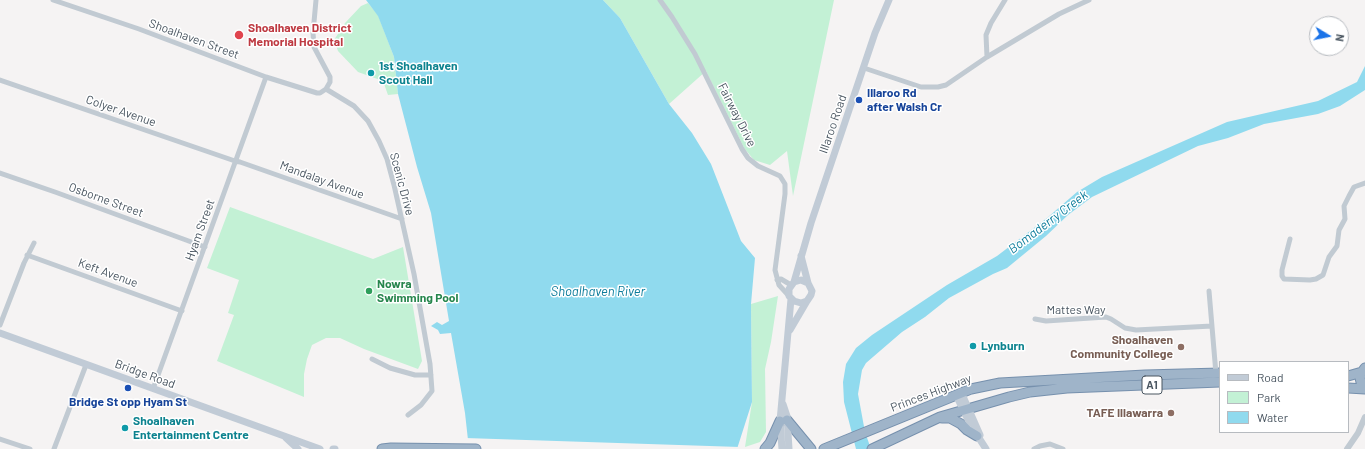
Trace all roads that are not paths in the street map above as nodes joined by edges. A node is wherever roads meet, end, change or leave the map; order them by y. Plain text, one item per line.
1 (54, 0) edge
2 (316, 0) edge
3 (660, 0) edge
4 (888, 0) edge
5 (1005, 0) edge
6 (1089, 0) edge
7 (987, 57) junction
8 (864, 68) junction
9 (266, 77) junction
10 (0, 80) edge
11 (326, 89) junction
12 (235, 161) junction
13 (0, 173) edge
14 (1365, 182) edge
15 (402, 219) junction
16 (1290, 239) dead end
17 (34, 243) dead end
18 (205, 247) junction
19 (27, 255) junction
20 (801, 256) junction
21 (777, 280) junction
22 (808, 283) junction
23 (792, 284) junction
24 (1209, 292) dead end
25 (790, 297) junction
26 (807, 301) junction
27 (182, 311) junction
28 (1035, 319) dead end
29 (0, 325) edge
30 (1212, 326) junction
31 (789, 332) junction
32 (0, 333) edge
33 (372, 359) dead end
34 (86, 365) junction
35 (1363, 370) edge
36 (1218, 374) edge
37 (431, 375) junction
38 (1349, 376) edge
39 (1219, 382) edge
40 (1349, 388) edge
41 (153, 389) junction
42 (1365, 389) edge
43 (959, 394) junction
44 (966, 410) junction
45 (408, 415) dead end
46 (940, 417) junction
47 (1365, 417) edge
48 (783, 420) junction
49 (1365, 426) edge
50 (1358, 433) junction
51 (283, 436) junction
52 (0, 439) edge
53 (979, 439) junction
54 (30, 449) edge
55 (54, 449) edge
56 (298, 449) edge
57 (320, 449) edge
58 (382, 449) edge
59 (476, 449) edge
60 (765, 449) edge
61 (782, 449) edge
62 (789, 449) edge
63 (811, 449) edge
64 (824, 449) edge
65 (872, 449) edge
66 (986, 449) edge
67 (1034, 449) edge
68 (1063, 449) edge
69 (1347, 449) edge

1 - 9 street, Shoalhaven Street
2 - 11 street
3 - 21 street, Fairway Drive
4 - 8 main road, Illaroo Road
5 - 7 street
6 - 7 street
7 - 8 street
8 - 20 main road, Illaroo Road
9 - 11 street, Shoalhaven Street
9 - 12 street, Hyam Street
10 - 12 street, Colyer Avenue
11 - 15 street, Scenic Drive
12 - 15 street, Mandalay Avenue
12 - 18 street, Hyam Street
13 - 18 street, Osborne Street
14 - 16 street
15 - 37 street, Scenic Drive
17 - 19 street
18 - 27 street, Hyam Street
19 - 27 street, Keft Avenue
19 - 29 street
20 - 22 main road, Illaroo Road
20 - 23 main road, Illaroo Road
21 - 23 street
21 - 25 street
22 - 23 main road
22 - 26 main road, Illaroo Road
23 - 25 main road, Illaroo Road
24 - 30 street
25 - 26 main road
25 - 31 main road, Illaroo Road
26 - 31 main road, Illaroo Road
27 - 41 street, Hyam Street
28 - 30 street, Mattes Way
30 - 36 street
31 - 48 main road, Illaroo Road
32 - 34 main road, Bridge Road
33 - 37 street
34 - 41 main road, Bridge Road
34 - 55 street
35 - 38 highway
35 - 42 highway
36 - 43 highway, Princes Highway / A1
37 - 45 street, Scenic Drive
39 - 44 highway, A1
40 - 42 highway
41 - 51 main road, Bridge Road
43 - 44 main road
43 - 64 highway, Princes Highway / A1
44 - 46 highway, A1
44 - 53 main road
46 - 53 highway
46 - 65 highway, A1
47 - 50 street
48 - 60 highway
48 - 61 main road, Illaroo Road
48 - 62 main road, Illaroo Road
48 - 63 highway
49 - 50 street
50 - 69 street
51 - 56 main road, Bridge Road
51 - 57 main road, Bridge Road
52 - 54 street
53 - 66 main road
58 - 59 highway
67 - 68 street

